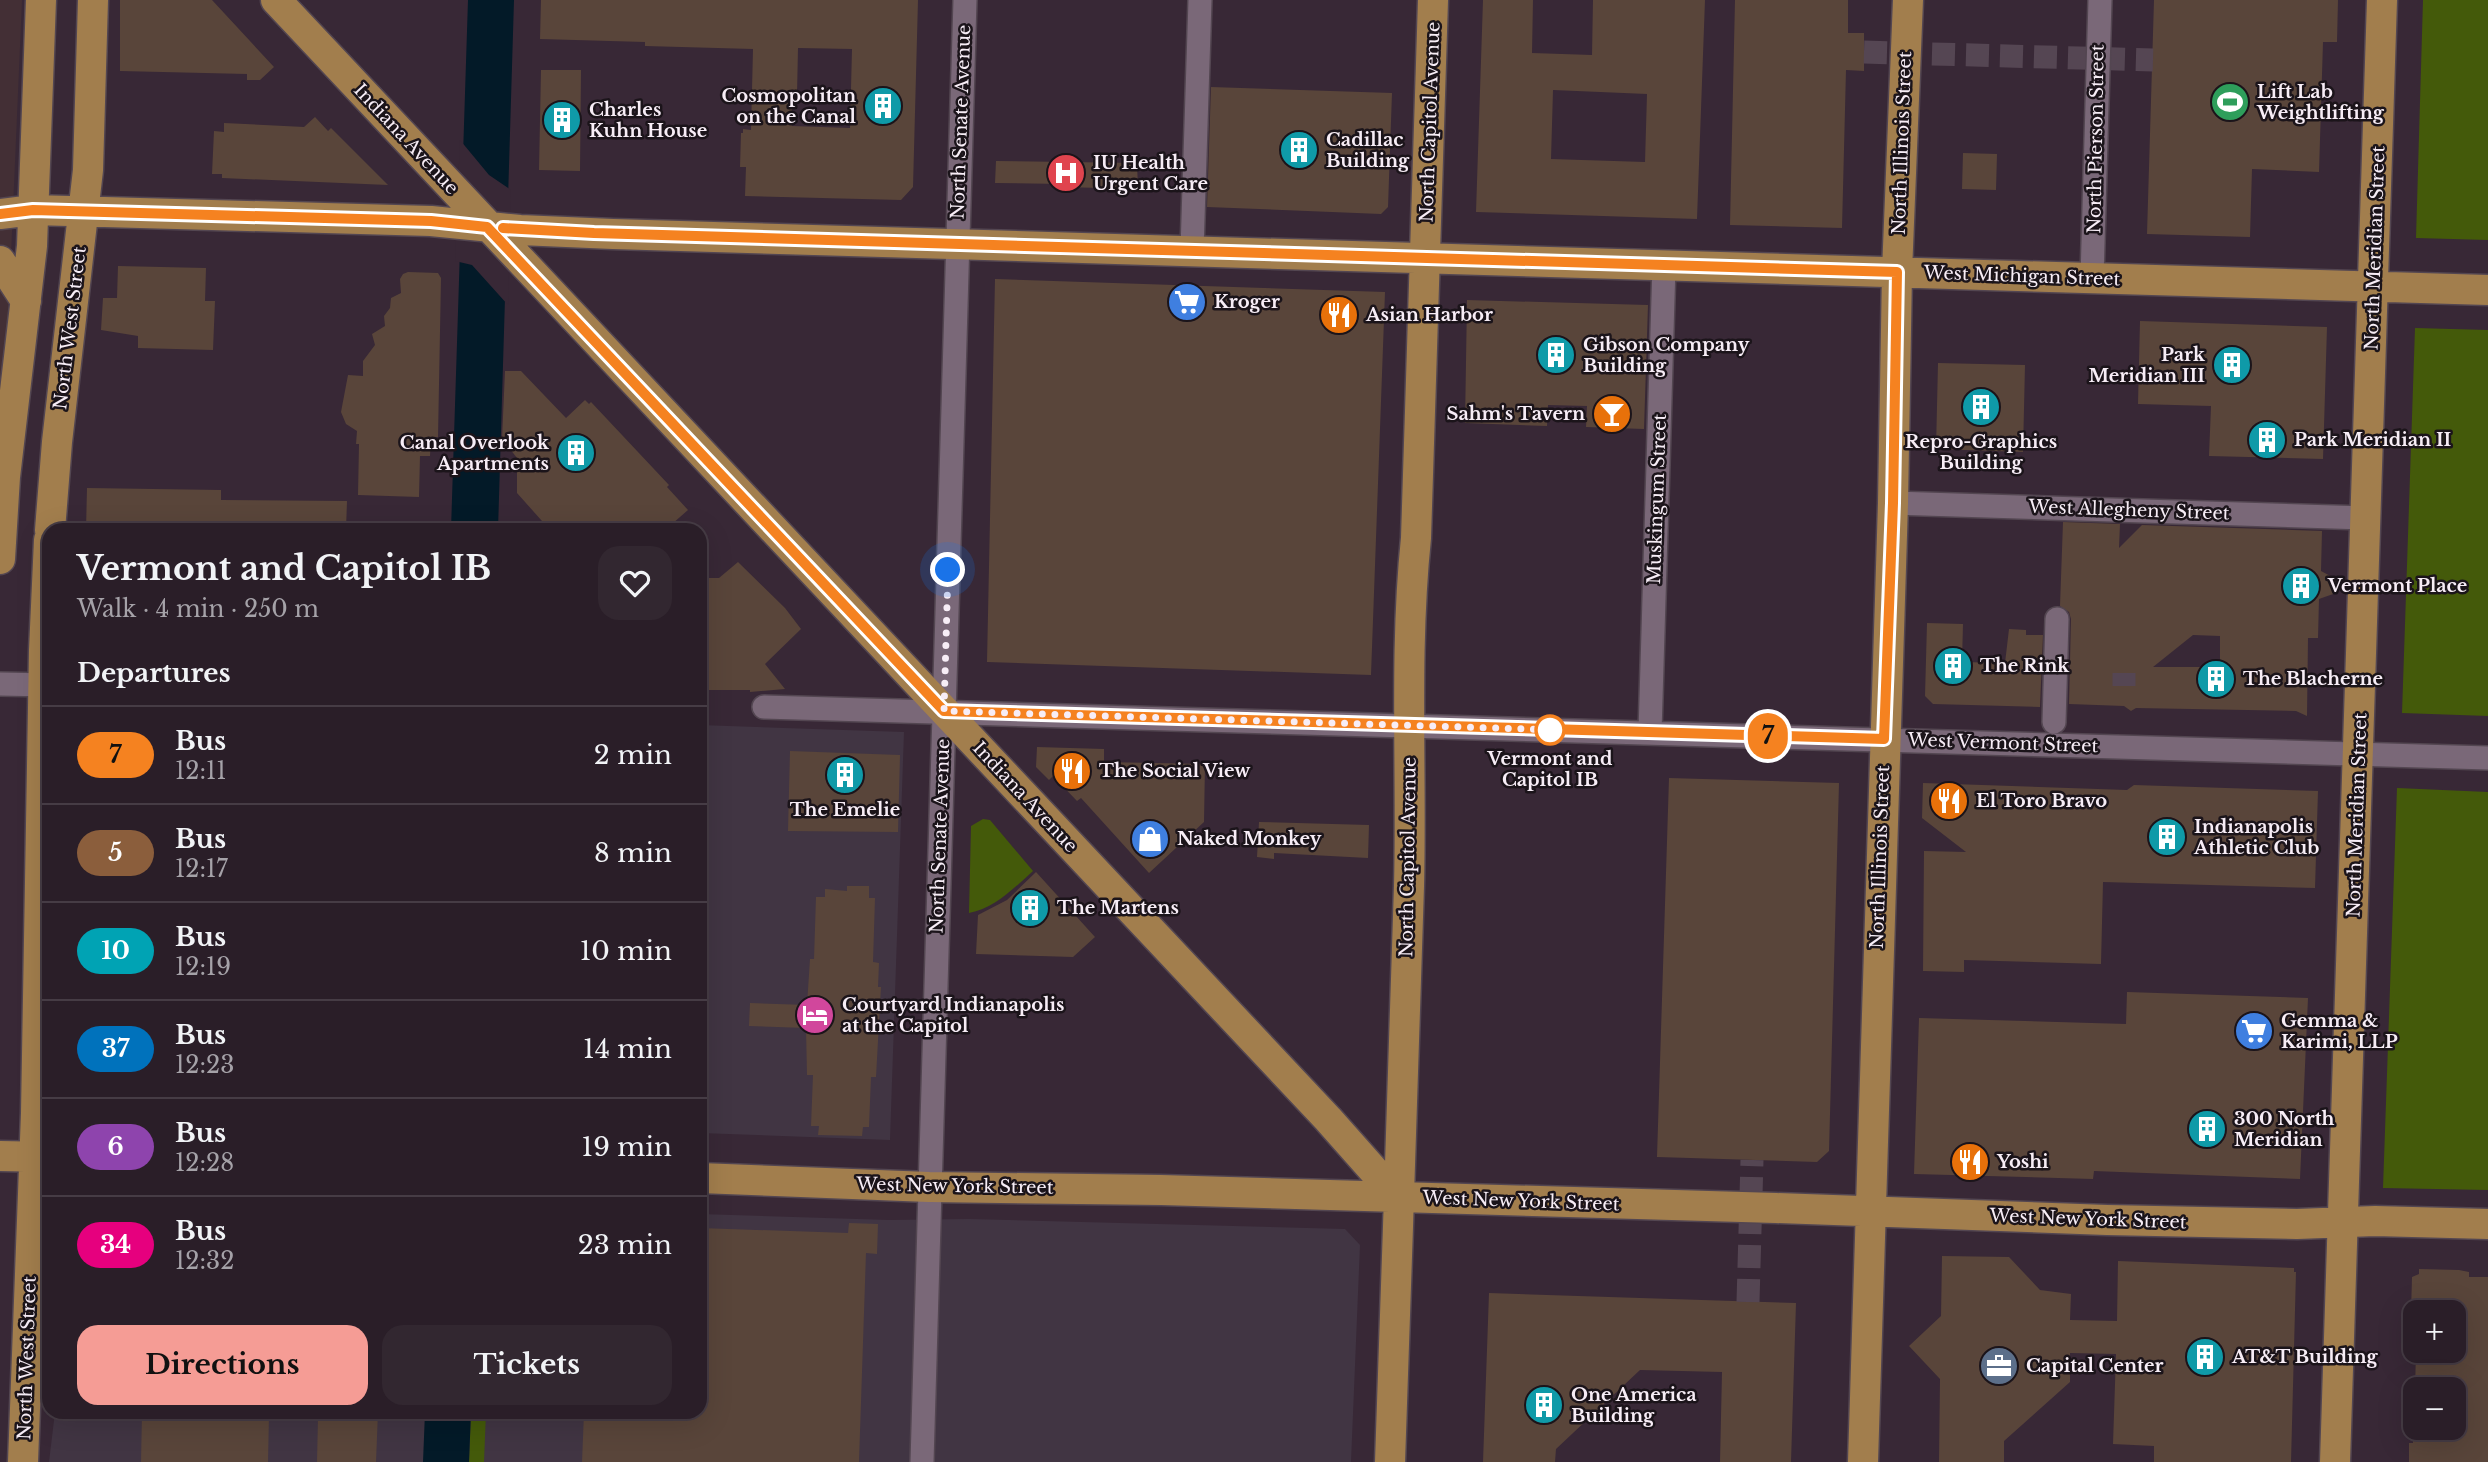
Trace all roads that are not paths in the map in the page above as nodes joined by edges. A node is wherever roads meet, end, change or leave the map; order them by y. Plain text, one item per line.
1 (41, 0) edge
2 (93, 0) edge
3 (276, 0) edge
4 (965, 0) edge
5 (1200, 0) edge
6 (1433, 0) edge
7 (1908, 0) edge
8 (2100, 0) edge
9 (2382, 0) edge
10 (0, 196) edge
11 (33, 210) junction
12 (84, 212) junction
13 (0, 214) edge
14 (487, 227) junction
15 (957, 244) junction
16 (1192, 250) junction
17 (1426, 257) junction
18 (0, 261) edge
19 (1664, 265) junction
20 (1897, 272) junction
21 (2092, 278) junction
22 (2374, 286) junction
23 (2488, 290) edge
24 (26, 301) junction
25 (1893, 503) junction
26 (2365, 517) junction
27 (51, 523) edge
28 (0, 559) edge
29 (2057, 619) dead end
30 (0, 684) edge
31 (42, 685) edge
32 (764, 707) dead end
33 (944, 711) junction
34 (2054, 722) dead end
35 (1408, 726) junction
36 (1650, 733) junction
37 (1884, 739) junction
38 (2359, 754) junction
39 (2488, 758) edge
40 (42, 1063) edge
41 (0, 1156) edge
42 (41, 1157) edge
43 (707, 1178) edge
44 (929, 1187) junction
45 (1398, 1198) junction
46 (1871, 1211) junction
47 (2343, 1222) junction
48 (2488, 1224) edge
49 (23, 1462) edge
50 (922, 1462) edge
51 (1390, 1462) edge
52 (1863, 1462) edge
53 (2334, 1462) edge

1 - 11 main road
2 - 12 main road, North West Street
3 - 14 main road, Indiana Avenue
4 - 15 street, North Senate Avenue
5 - 16 street
6 - 17 main road, North Capitol Avenue
7 - 20 main road, North Illinois Street
8 - 21 street, North Pierson Street
9 - 22 main road, North Meridian Street
10 - 11 main road, West Michigan Street
11 - 12 main road, West Michigan Street
11 - 13 main road, West Michigan Street
11 - 24 main road
12 - 14 main road, West Michigan Street
12 - 27 main road, North West Street
14 - 15 main road, West Michigan Street
14 - 33 main road, Indiana Avenue
15 - 16 main road, West Michigan Street
15 - 33 street, North Senate Avenue
16 - 17 main road, West Michigan Street
17 - 19 main road, West Michigan Street
17 - 35 main road, North Capitol Avenue
18 - 24 main road
19 - 20 main road, West Michigan Street
19 - 36 street, Muskingum Street
20 - 21 main road, West Michigan Street
20 - 25 main road, North Illinois Street
21 - 22 main road, West Michigan Street
22 - 23 main road, West Michigan Street
22 - 26 main road, North Meridian Street
24 - 28 main road
25 - 26 street, West Allegheny Street
25 - 37 main road, North Illinois Street
26 - 38 main road, North Meridian Street
29 - 34 street
30 - 31 street
32 - 33 street, West Vermont Street
33 - 35 street, West Vermont Street
33 - 44 street, North Senate Avenue
33 - 45 main road, Indiana Avenue
35 - 36 street, West Vermont Street
35 - 45 main road, North Capitol Avenue
36 - 37 street, West Vermont Street
37 - 38 street, West Vermont Street
37 - 46 main road, North Illinois Street
38 - 39 street, West Vermont Street
38 - 47 main road, North Meridian Street
40 - 42 main road, North West Street
41 - 42 main road
42 - 49 main road, North West Street
43 - 44 main road, West New York Street
44 - 45 main road, West New York Street
44 - 50 street, North Senate Avenue
45 - 46 main road, West New York Street
45 - 51 main road, North Capitol Avenue
46 - 47 main road, West New York Street
46 - 52 main road, North Illinois Street
47 - 48 main road, West New York Street
47 - 53 main road, North Meridian Street

